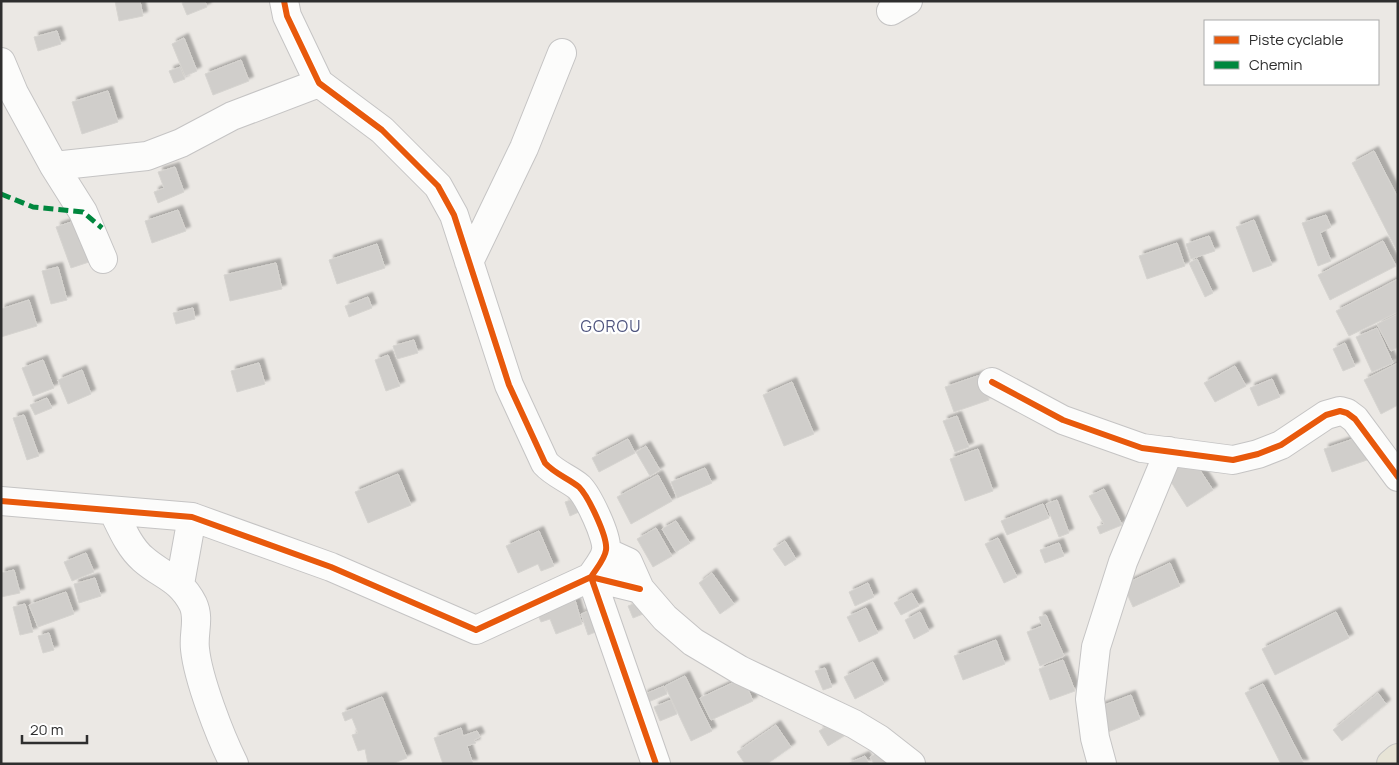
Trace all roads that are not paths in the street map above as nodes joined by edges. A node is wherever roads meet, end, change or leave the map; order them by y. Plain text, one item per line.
1 (284, 1) edge
2 (562, 53) dead end
3 (1, 62) edge
4 (319, 83) junction
5 (54, 166) junction
6 (103, 259) dead end
7 (469, 262) junction
8 (992, 382) dead end
9 (1169, 451) junction
10 (1398, 477) edge
11 (1, 501) edge
12 (113, 510) junction
13 (192, 517) junction
14 (606, 552) junction
15 (591, 577) junction
16 (180, 584) junction
17 (640, 589) junction
18 (1398, 758) edge
19 (234, 764) edge
20 (656, 764) edge
21 (911, 764) edge
22 (1102, 764) edge
23 (1391, 764) edge

1 - 4 street
2 - 7 street
3 - 5 street
4 - 5 street
4 - 7 street
5 - 6 street
7 - 14 street
8 - 9 street
9 - 10 street
9 - 22 street
11 - 12 street
12 - 13 street
12 - 16 street
13 - 15 street
13 - 16 street
14 - 15 street
14 - 17 street
15 - 17 street
15 - 20 street
16 - 19 street
17 - 21 street
18 - 23 main road

